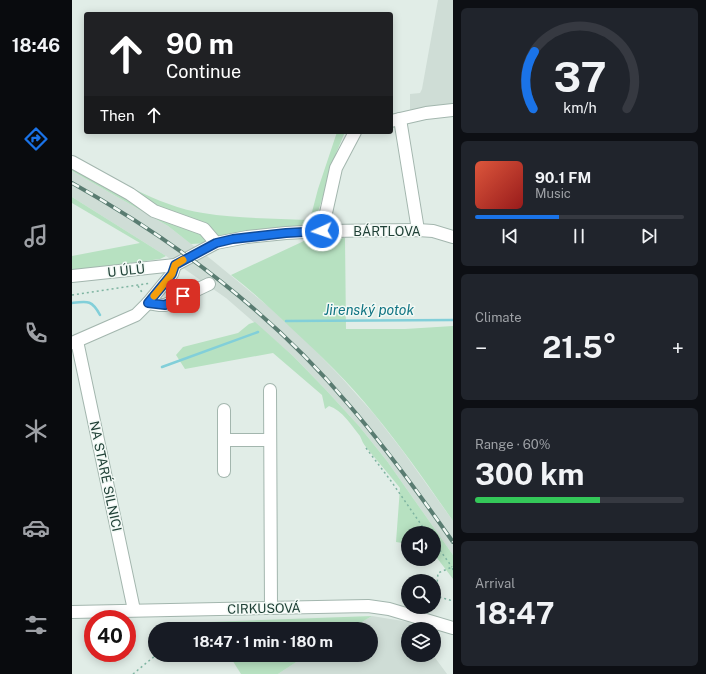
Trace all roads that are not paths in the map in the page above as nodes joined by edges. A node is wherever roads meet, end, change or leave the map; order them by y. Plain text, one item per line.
1 (453, 110) edge
2 (396, 120) edge
3 (354, 134) edge
4 (72, 162) edge
5 (418, 230) junction
6 (322, 231) junction
7 (453, 237) edge
8 (216, 243) junction
9 (177, 264) junction
10 (72, 276) edge
11 (208, 284) dead end
12 (146, 298) junction
13 (74, 342) edge
14 (270, 390) dead end
15 (224, 410) dead end
16 (224, 440) junction
17 (270, 440) junction
18 (224, 471) dead end
19 (271, 608) junction
20 (134, 610) joint
21 (72, 612) edge
22 (84, 612) edge
23 (453, 628) edge

1 - 2 street
2 - 5 street
3 - 6 street
4 - 8 street
5 - 6 street, BÁRTLOVA
5 - 7 street, BÁRTLOVA
6 - 8 street, BÁRTLOVA
8 - 9 street, BÁRTLOVA
9 - 10 street, U ÚLŮ
9 - 12 street
11 - 12 street
12 - 13 street
13 - 20 street, NA STARÉ SILNICI
14 - 17 street
15 - 16 street
16 - 17 street
16 - 18 street
17 - 19 street
19 - 20 street, CIRKUSOVÁ
19 - 23 street, CIRKUSOVÁ
21 - 22 street, CIRKUSOVÁ

